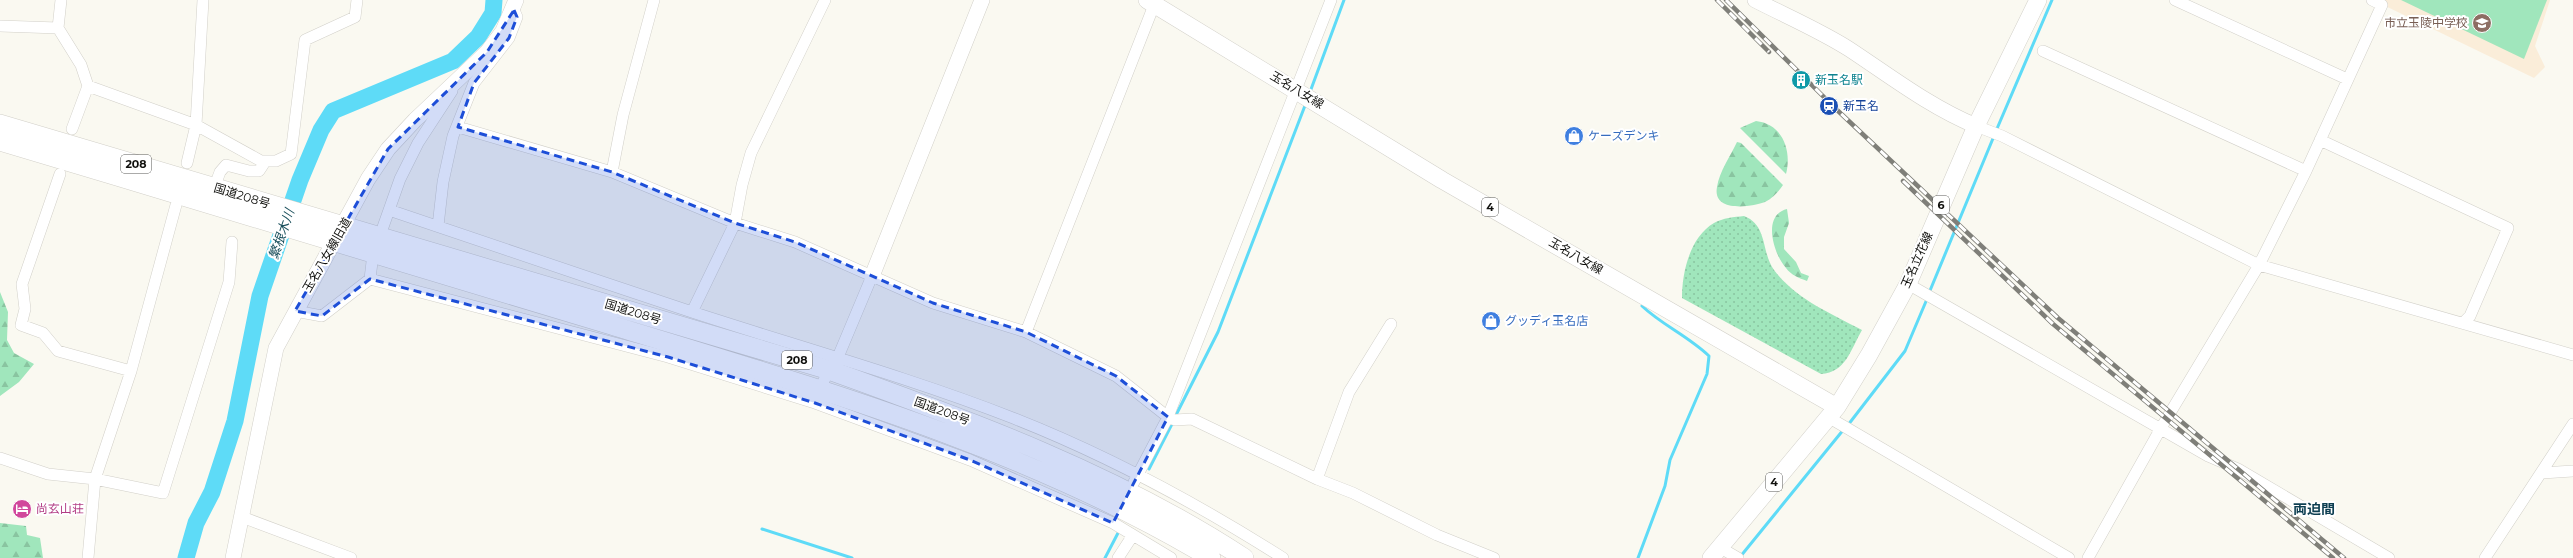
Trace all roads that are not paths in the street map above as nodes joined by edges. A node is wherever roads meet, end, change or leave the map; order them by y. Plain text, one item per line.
1 (61, 0) edge
2 (203, 0) edge
3 (356, 0) edge
4 (654, 0) edge
5 (825, 0) edge
6 (982, 0) edge
7 (1331, 0) edge
8 (1754, 0) edge
9 (2038, 0) edge
10 (2175, 0) edge
11 (2372, 0) edge
12 (1152, 1) edge
13 (515, 5) edge
14 (0, 26) edge
15 (58, 28) junction
16 (2043, 51) dead end
17 (461, 78) junction
18 (2347, 80) junction
19 (88, 86) junction
20 (1295, 89) junction
21 (0, 124) edge
22 (196, 125) junction
23 (458, 127) junction
24 (1983, 128) junction
25 (72, 129) dead end
26 (2320, 140) junction
27 (0, 142) edge
28 (260, 161) junction
29 (187, 163) dead end
30 (2306, 171) junction
31 (612, 172) junction
32 (60, 174) dead end
33 (214, 188) junction
34 (176, 205) dead end
35 (389, 210) junction
36 (269, 213) junction
37 (735, 223) junction
38 (438, 226) junction
39 (383, 227) dead end
40 (332, 232) junction
41 (232, 242) dead end
42 (372, 262) dead end
43 (2259, 265) junction
44 (872, 276) junction
45 (370, 279) junction
46 (1908, 284) junction
47 (295, 311) junction
48 (692, 312) junction
49 (2462, 323) junction
50 (1391, 324) dead end
51 (1026, 332) junction
52 (2573, 355) edge
53 (833, 364) junction
54 (131, 370) junction
55 (817, 396) junction
56 (1835, 416) junction
57 (1168, 417) junction
58 (2573, 424) edge
59 (2161, 428) junction
60 (0, 458) edge
61 (2573, 471) edge
62 (2542, 473) junction
63 (95, 479) junction
64 (1317, 479) junction
65 (1124, 500) junction
66 (242, 517) junction
67 (1133, 536) junction
68 (1715, 553) edge
69 (88, 558) edge
70 (233, 558) edge
71 (351, 558) edge
72 (1118, 558) edge
73 (1171, 558) edge
74 (1211, 558) edge
75 (1244, 558) edge
76 (1283, 558) edge
77 (1494, 558) edge
78 (1738, 558) edge
79 (2069, 558) edge
80 (2088, 558) edge
81 (2389, 558) edge
82 (2485, 558) edge

1 - 15 street
2 - 22 street
3 - 28 street
4 - 31 street
5 - 37 street
6 - 44 street
7 - 20 street
8 - 24 street
9 - 24 main road, 玉名立花線 / 6
10 - 18 street
11 - 18 street
12 - 20 main road, 玉名八女線 / 4
12 - 51 street
13 - 17 street, 玉名八女線旧道
13 - 23 street
14 - 15 street
15 - 19 street
16 - 30 street
17 - 35 street
17 - 40 street, 玉名八女線旧道
18 - 26 street
19 - 22 street
19 - 25 street
20 - 56 main road, 玉名八女線 / 4
20 - 57 street
21 - 33 highway, 国道208号 / 208
22 - 28 street
22 - 29 street
23 - 31 street
23 - 38 street
24 - 43 street
24 - 46 main road, 玉名立花線 / 6
26 - 30 street
26 - 49 street
27 - 36 highway, 国道208号 / 208
28 - 33 street
30 - 43 street
31 - 37 street
32 - 54 street
33 - 36 highway, 国道208号 / 208
34 - 54 street
35 - 38 street
35 - 39 street
36 - 40 highway, 国道208号 / 208
37 - 44 street
37 - 48 street
38 - 48 street
40 - 47 street, 玉名八女線旧道
40 - 53 highway, 国道208号 / 208
40 - 55 highway, 国道208号 / 208
41 - 63 street
42 - 45 street
43 - 49 street
43 - 59 street
44 - 51 street
44 - 53 street
45 - 47 street
45 - 55 street
46 - 56 main road, 玉名立花線 / 6
46 - 59 street
47 - 66 street, 玉名八女線旧道
48 - 53 street
49 - 52 street
50 - 64 street
51 - 57 street
53 - 55 street
53 - 65 highway, 国道208号 / 208
54 - 63 street
55 - 65 highway, 国道208号 / 208
56 - 68 main road, 4
56 - 79 street
57 - 64 street
57 - 65 street
58 - 62 street
59 - 80 street
59 - 81 street
60 - 63 street
61 - 62 street
62 - 82 street
63 - 69 street
64 - 77 street
65 - 67 street
65 - 74 highway, 国道208号 / 208
65 - 75 highway, 国道208号 / 208
65 - 76 street
66 - 70 street, 玉名八女線旧道
66 - 71 street
67 - 72 street
67 - 73 street
68 - 78 street

